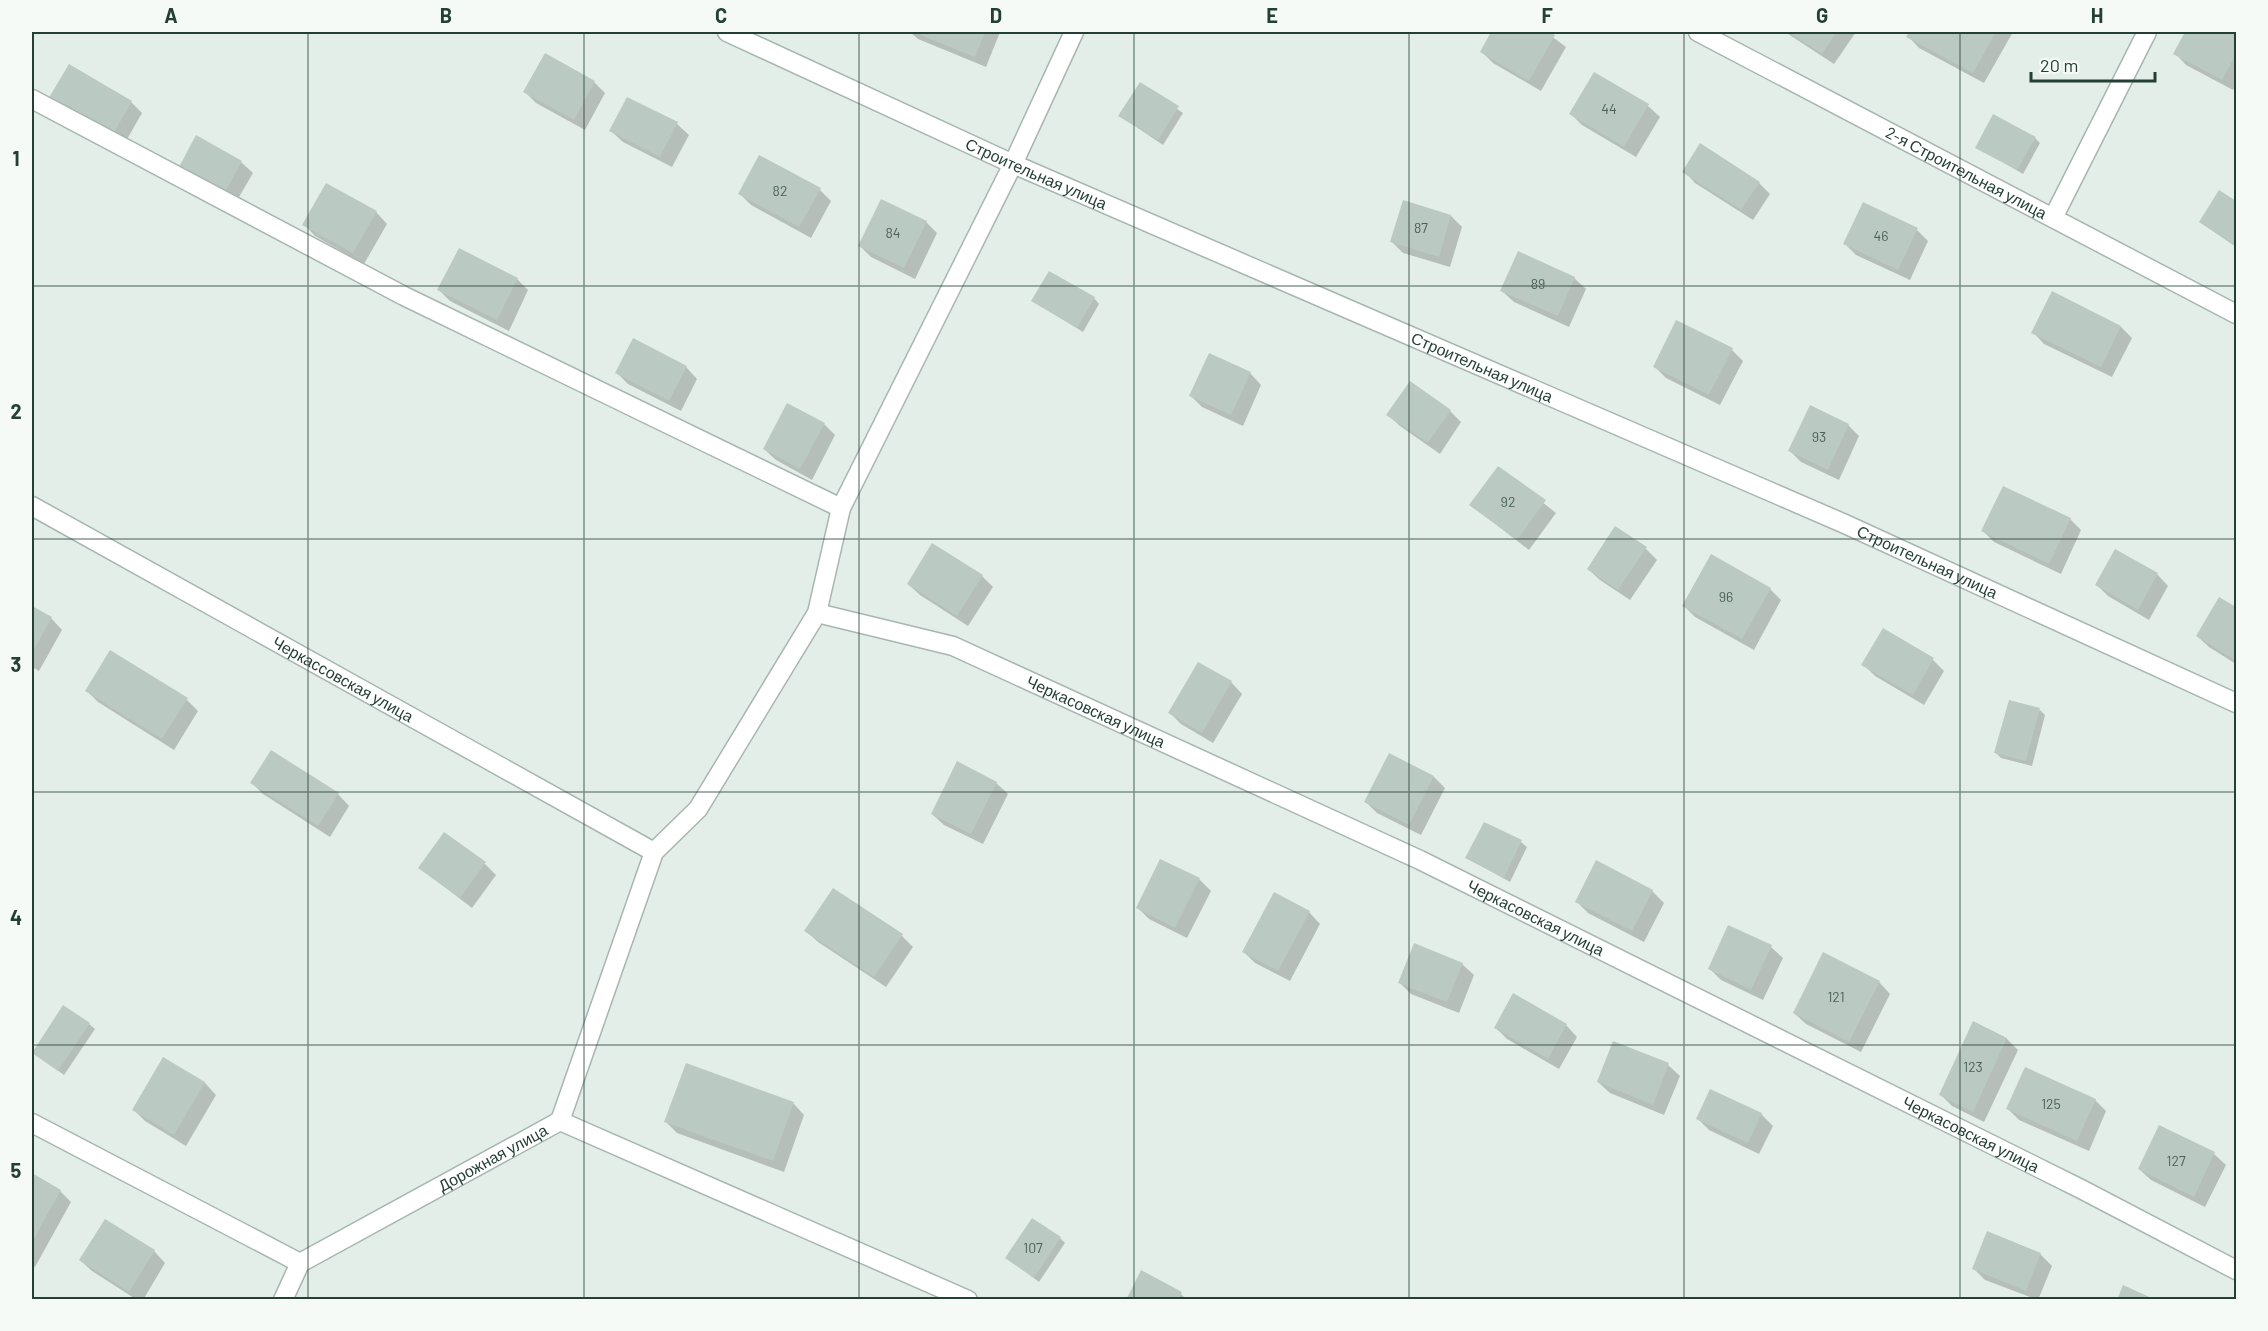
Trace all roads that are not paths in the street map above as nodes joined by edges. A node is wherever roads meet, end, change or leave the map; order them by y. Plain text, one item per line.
1 (727, 32) edge
2 (1074, 32) edge
3 (1698, 32) edge
4 (2146, 32) edge
5 (32, 99) edge
6 (1013, 164) junction
7 (2053, 218) junction
8 (2236, 314) edge
9 (32, 506) edge
10 (841, 508) junction
11 (817, 614) junction
12 (2236, 703) edge
13 (654, 852) junction
14 (560, 1120) junction
15 (32, 1123) edge
16 (300, 1263) junction
17 (2236, 1270) edge
18 (283, 1299) edge
19 (968, 1299) edge

1 - 6 street, Строительная улица
2 - 6 street
3 - 7 street, 2-я Строительная улица
4 - 7 street
5 - 10 street
6 - 10 street
6 - 12 street, Строительная улица
7 - 8 street, 2-я Строительная улица
9 - 13 street, Черкассовская улица
10 - 11 street
11 - 13 street
11 - 17 street, Черкасовская улица
13 - 14 street
14 - 16 street, Дорожная улица
14 - 19 street, Дорожная улица
15 - 16 street
16 - 18 street

